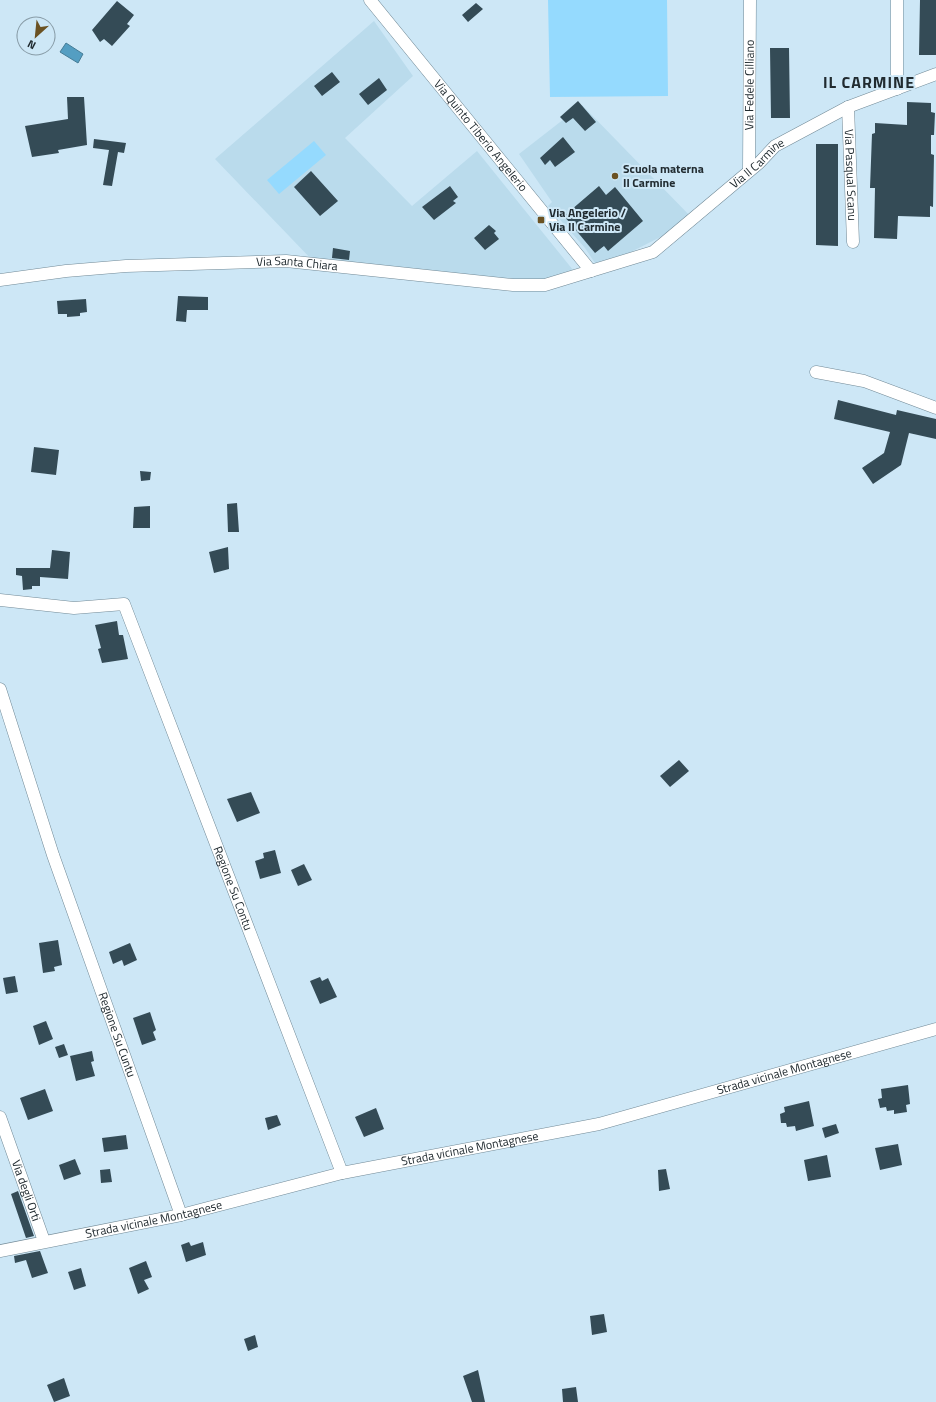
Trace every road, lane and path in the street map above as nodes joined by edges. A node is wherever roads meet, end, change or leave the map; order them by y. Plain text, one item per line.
1 (370, 0) edge
2 (750, 0) edge
3 (897, 0) edge
4 (936, 74) edge
5 (897, 89) junction
6 (848, 106) junction
7 (750, 171) junction
8 (853, 242) dead end
9 (591, 271) junction
10 (0, 280) edge
11 (816, 372) dead end
12 (936, 408) edge
13 (0, 600) edge
14 (0, 688) edge
15 (936, 1029) edge
16 (0, 1117) edge
17 (342, 1173) junction
18 (180, 1215) junction
19 (44, 1241) junction
20 (0, 1251) edge

1 - 9 street, Via Quinto Tiberio Angelerio
2 - 7 street, Via Fedele Cilliano
3 - 5 street
4 - 5 street, Via Il Carmine
5 - 6 street, Via Il Carmine
6 - 7 street, Via Il Carmine
6 - 8 street, Via Pasqual Scanu
7 - 9 street, Via Il Carmine
9 - 10 street, Via Santa Chiara
11 - 12 street
13 - 17 street, Regione Su Contu
14 - 18 street, Regione Su Cuntu
15 - 17 street, Strada vicinale Montagnese
16 - 19 street, Via degli Orti
17 - 18 street, Strada vicinale Montagnese
18 - 19 street, Strada vicinale Montagnese
19 - 20 street, Strada vicinale Montagnese

